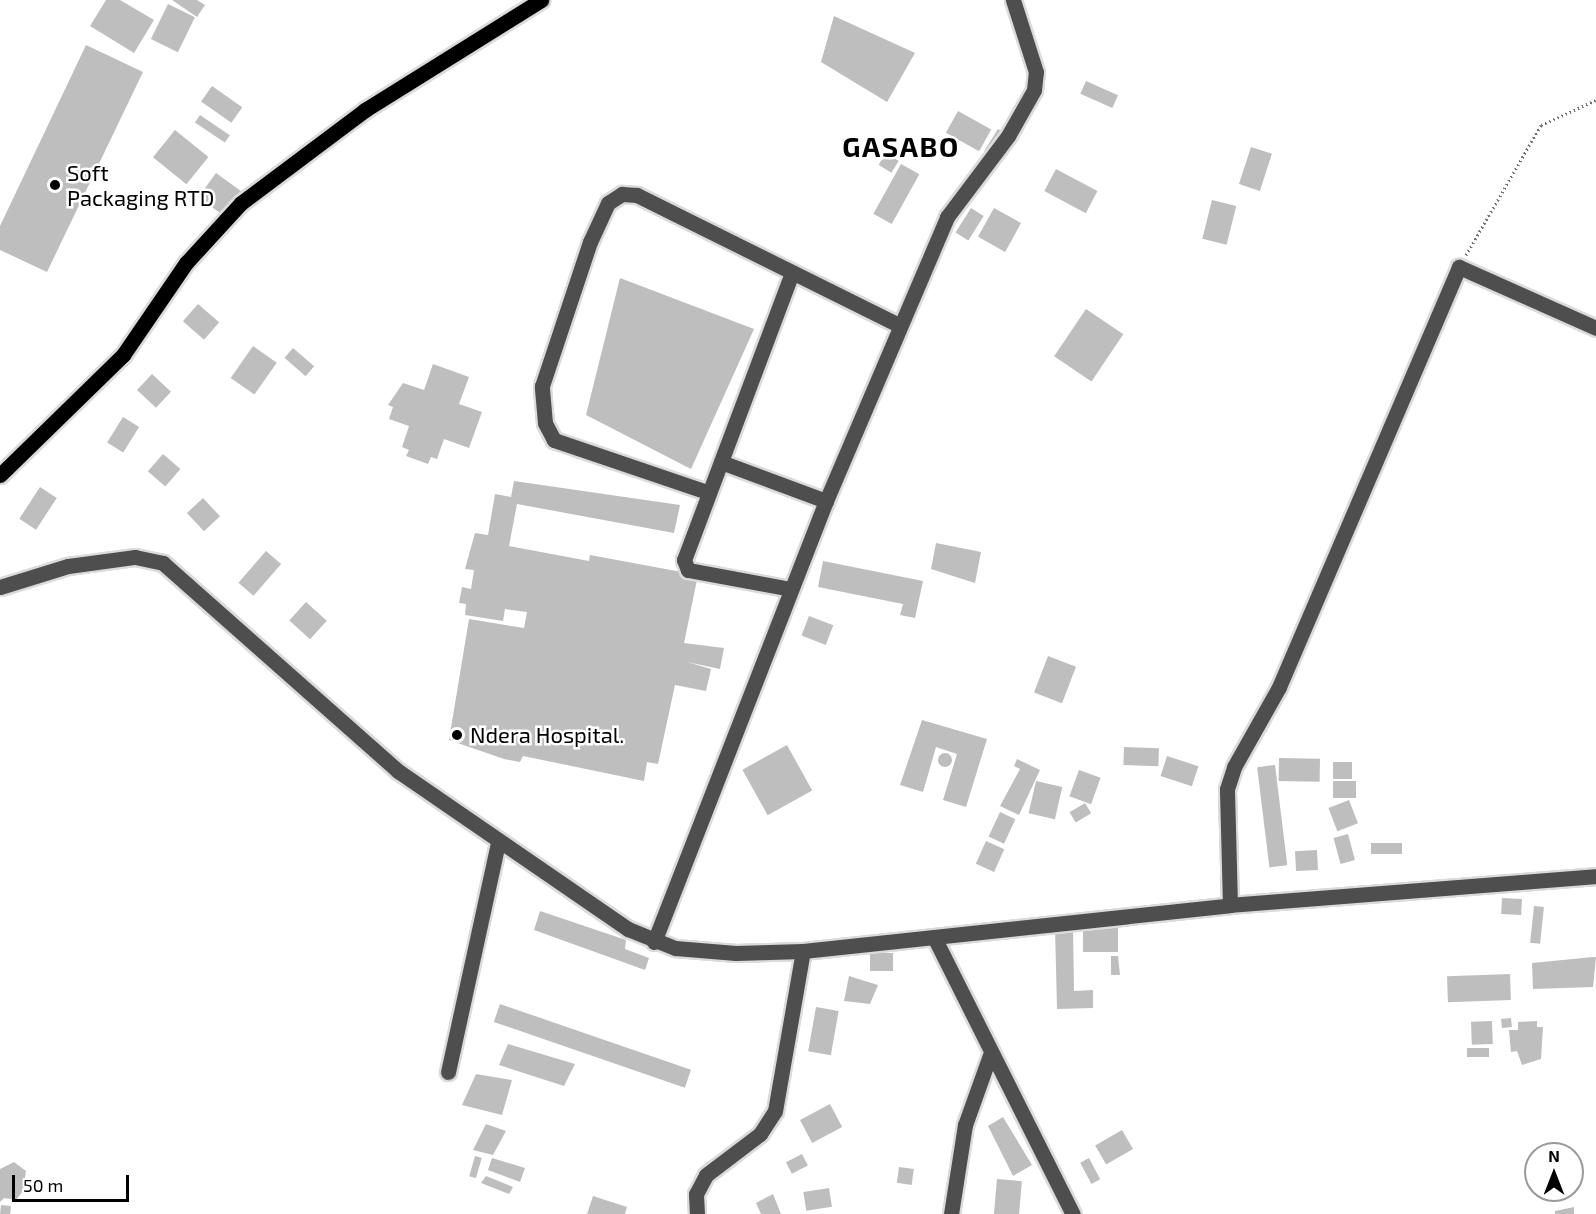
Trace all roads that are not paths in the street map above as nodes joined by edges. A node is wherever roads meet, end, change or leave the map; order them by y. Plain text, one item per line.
1 (541, 0) edge
2 (1013, 0) edge
3 (792, 273) junction
4 (899, 326) junction
5 (1596, 328) edge
6 (721, 462) junction
7 (1, 470) edge
8 (707, 492) junction
9 (826, 501) junction
10 (0, 587) edge
11 (791, 589) junction
12 (498, 843) junction
13 (1596, 876) edge
14 (1230, 905) junction
15 (934, 937) junction
16 (654, 942) junction
17 (803, 951) junction
18 (990, 1055) junction
19 (448, 1072) dead end
20 (697, 1214) edge
21 (951, 1214) edge
22 (1072, 1214) edge

1 - 7 main road
2 - 4 street
3 - 4 street
3 - 6 street
3 - 8 street
4 - 9 street
5 - 14 street
6 - 8 street
6 - 9 street
8 - 11 street
9 - 11 street
10 - 12 street
11 - 16 street
12 - 16 street
12 - 19 street
13 - 14 street
14 - 15 street
15 - 17 street
15 - 18 street
16 - 17 street
17 - 20 street
18 - 21 street
18 - 22 street

